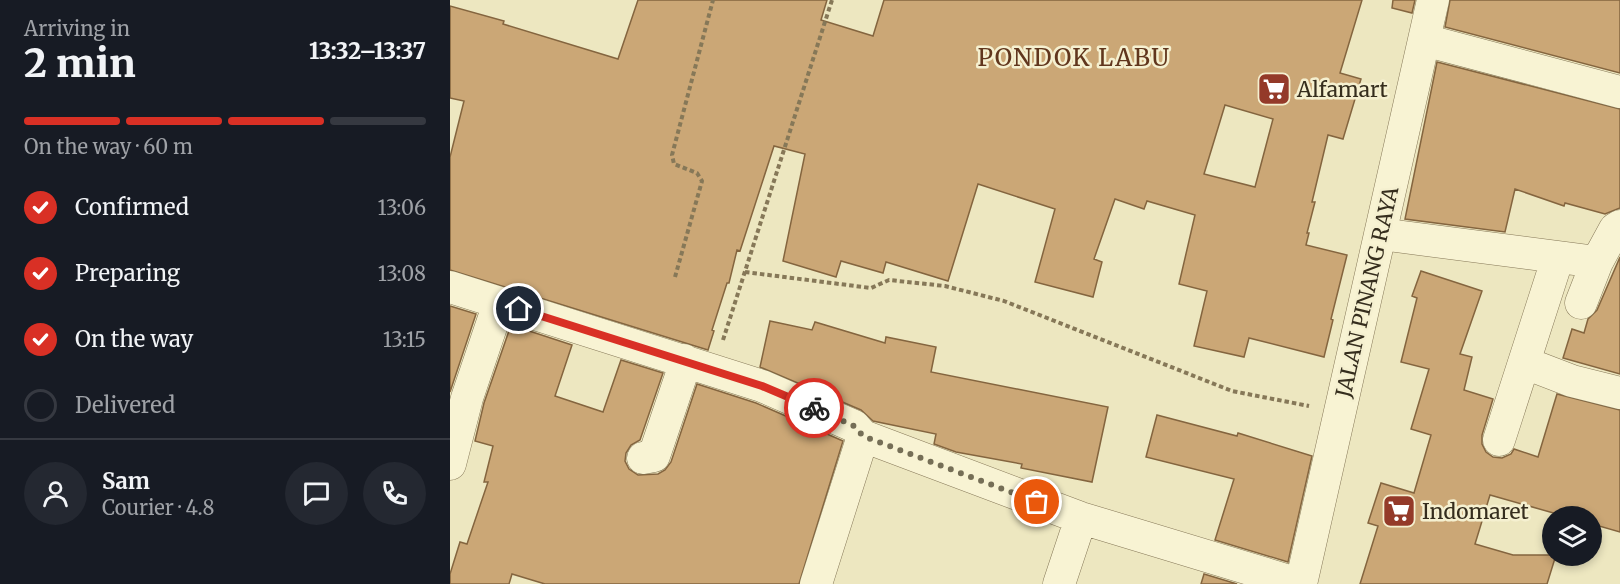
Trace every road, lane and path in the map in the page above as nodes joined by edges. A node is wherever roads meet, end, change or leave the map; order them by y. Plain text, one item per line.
1 (713, 0) edge
2 (831, 0) edge
3 (1433, 0) edge
4 (1424, 40) junction
5 (1620, 92) edge
6 (1620, 226) edge
7 (1380, 234) junction
8 (1558, 257) junction
9 (1598, 262) junction
10 (745, 272) junction
11 (675, 277) dead end
12 (450, 287) edge
13 (499, 303) junction
14 (1581, 303) dead end
15 (1525, 363) junction
16 (699, 365) junction
17 (1620, 393) edge
18 (1339, 412) junction
19 (863, 436) junction
20 (1499, 440) dead end
21 (643, 458) dead end
22 (450, 464) edge
23 (1081, 518) junction
24 (816, 584) edge
25 (1059, 584) edge
26 (1300, 584) edge

1 - 11 path
2 - 10 path
3 - 4 street, JALAN PINANG RAYA
4 - 5 street
4 - 7 street, JALAN PINANG RAYA
6 - 9 street
7 - 8 street
7 - 18 street, JALAN PINANG RAYA
8 - 9 street
8 - 15 street
9 - 14 street
10 - 16 path
10 - 18 path
12 - 13 street
13 - 16 street
13 - 22 street
15 - 17 street
15 - 20 street
16 - 19 street
16 - 21 street
18 - 26 street, JALAN PINANG RAYA
19 - 23 street
19 - 24 street
23 - 25 street
23 - 26 street

